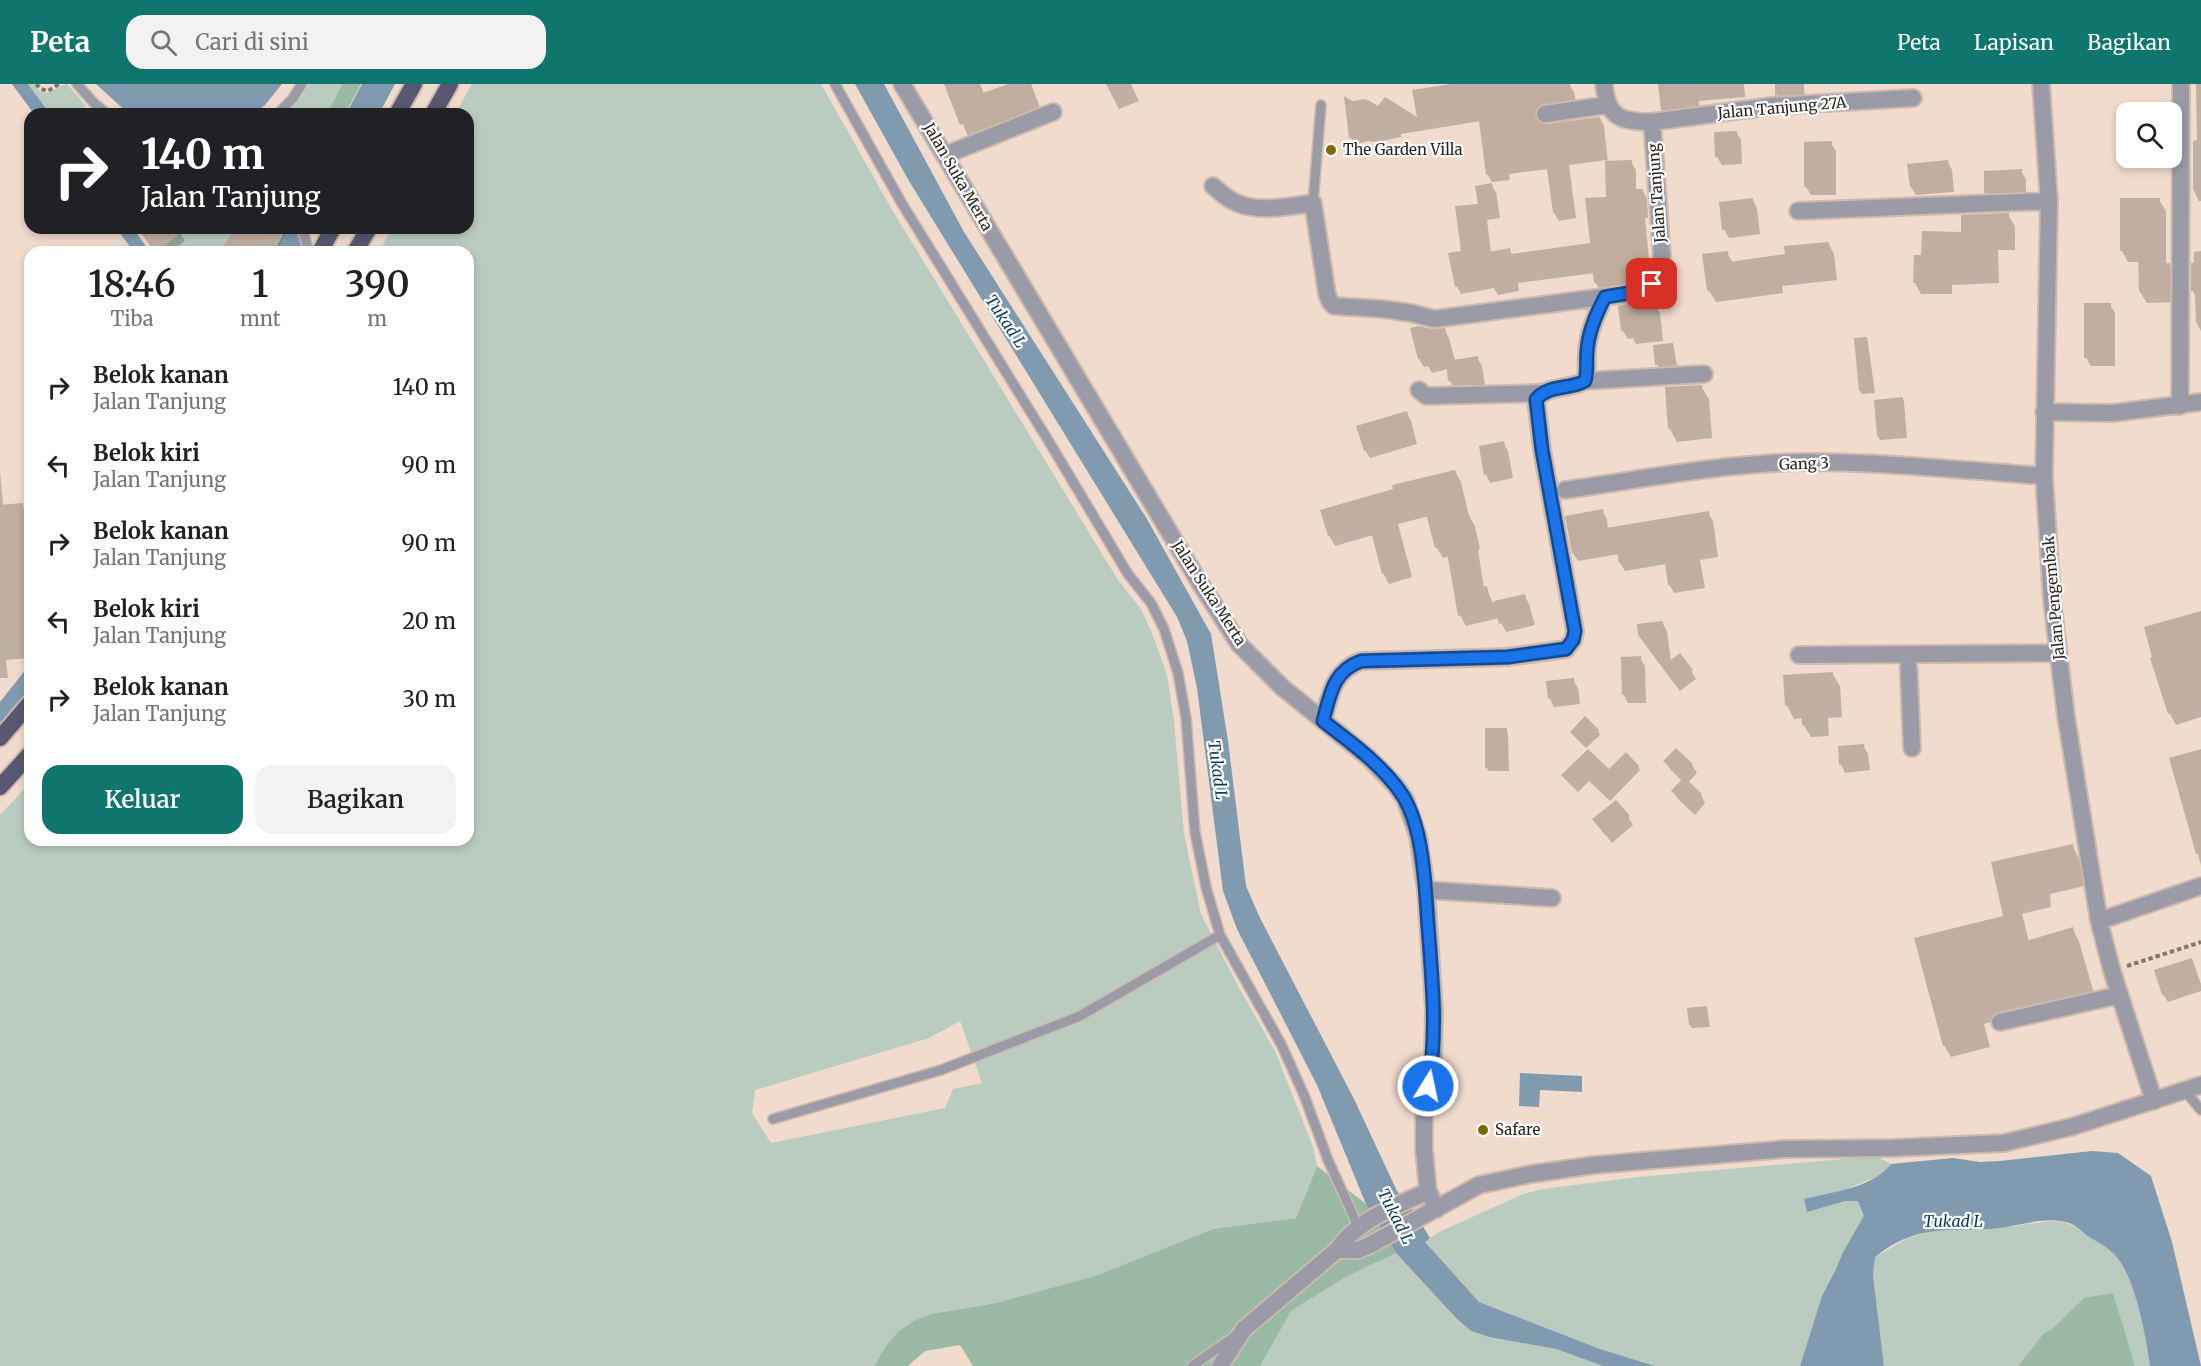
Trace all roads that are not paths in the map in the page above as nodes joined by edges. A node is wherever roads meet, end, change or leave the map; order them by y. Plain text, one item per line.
1 (77, 84) edge
2 (302, 84) edge
3 (414, 84) edge
4 (450, 84) edge
5 (835, 84) edge
6 (902, 84) edge
7 (1604, 84) edge
8 (2041, 84) edge
9 (2181, 84) edge
10 (1913, 98) dead end
11 (1322, 105) dead end
12 (1607, 105) junction
13 (100, 108) edge
14 (284, 108) edge
15 (402, 108) edge
16 (436, 108) edge
17 (1053, 112) dead end
18 (1545, 114) dead end
19 (1652, 122) junction
20 (945, 155) junction
21 (1213, 186) dead end
22 (2049, 201) junction
23 (1313, 203) junction
24 (1798, 211) dead end
25 (1605, 297) junction
26 (1704, 374) dead end
27 (1585, 381) junction
28 (1419, 390) dead end
29 (1541, 393) junction
30 (2201, 402) edge
31 (2180, 406) junction
32 (2044, 412) junction
33 (2044, 476) junction
34 (1565, 490) dead end
35 (2058, 653) junction
36 (1908, 654) junction
37 (1799, 655) dead end
38 (24, 710) edge
39 (1323, 721) junction
40 (0, 738) edge
41 (1912, 748) dead end
42 (24, 761) edge
43 (0, 787) edge
44 (2201, 886) edge
45 (1426, 890) junction
46 (1552, 898) dead end
47 (2099, 921) junction
48 (1220, 935) junction
49 (2120, 995) junction
50 (2000, 1022) dead end
51 (2193, 1088) edge
52 (2154, 1101) junction
53 (2201, 1110) edge
54 (773, 1119) dead end
55 (1428, 1191) junction
56 (1430, 1213) junction
57 (1363, 1223) junction
58 (1337, 1250) junction
59 (1244, 1329) junction
60 (1192, 1366) edge
61 (1220, 1366) edge

1 - 13 lane
2 - 14 lane
3 - 15 highway
4 - 16 highway
5 - 48 lane
6 - 20 street, Jalan Suka Merta
7 - 12 street
8 - 22 street, Jalan Pengembak
9 - 31 street
10 - 19 street, Jalan Tanjung 27A
11 - 23 lane
12 - 18 street
12 - 19 street, Jalan Tanjung
17 - 20 street
19 - 25 street, Jalan Tanjung
20 - 39 street, Jalan Suka Merta
21 - 23 street
22 - 24 street
22 - 32 street, Jalan Pengembak
23 - 25 street, Jalan Tanjung
25 - 27 street
26 - 27 street
27 - 29 street
28 - 29 street
29 - 39 street
30 - 31 street
31 - 32 street
32 - 33 street, Jalan Pengembak
33 - 34 street, Gang 3
33 - 35 street, Jalan Pengembak
35 - 36 street
35 - 47 street, Jalan Pengembak
36 - 37 street
36 - 41 street
38 - 40 highway
39 - 45 street, Jalan Suka Merta
42 - 43 highway
44 - 47 street
45 - 46 street
45 - 55 street, Jalan Suka Merta
47 - 49 street, Jalan Pengembak
48 - 54 lane
48 - 57 lane
49 - 50 street
49 - 52 street, Jalan Pengembak
51 - 52 street
51 - 53 lane
52 - 56 street
55 - 56 street, Jalan Suka Merta
55 - 57 street
56 - 58 street
57 - 58 street
58 - 59 street
59 - 60 lane
59 - 61 street

